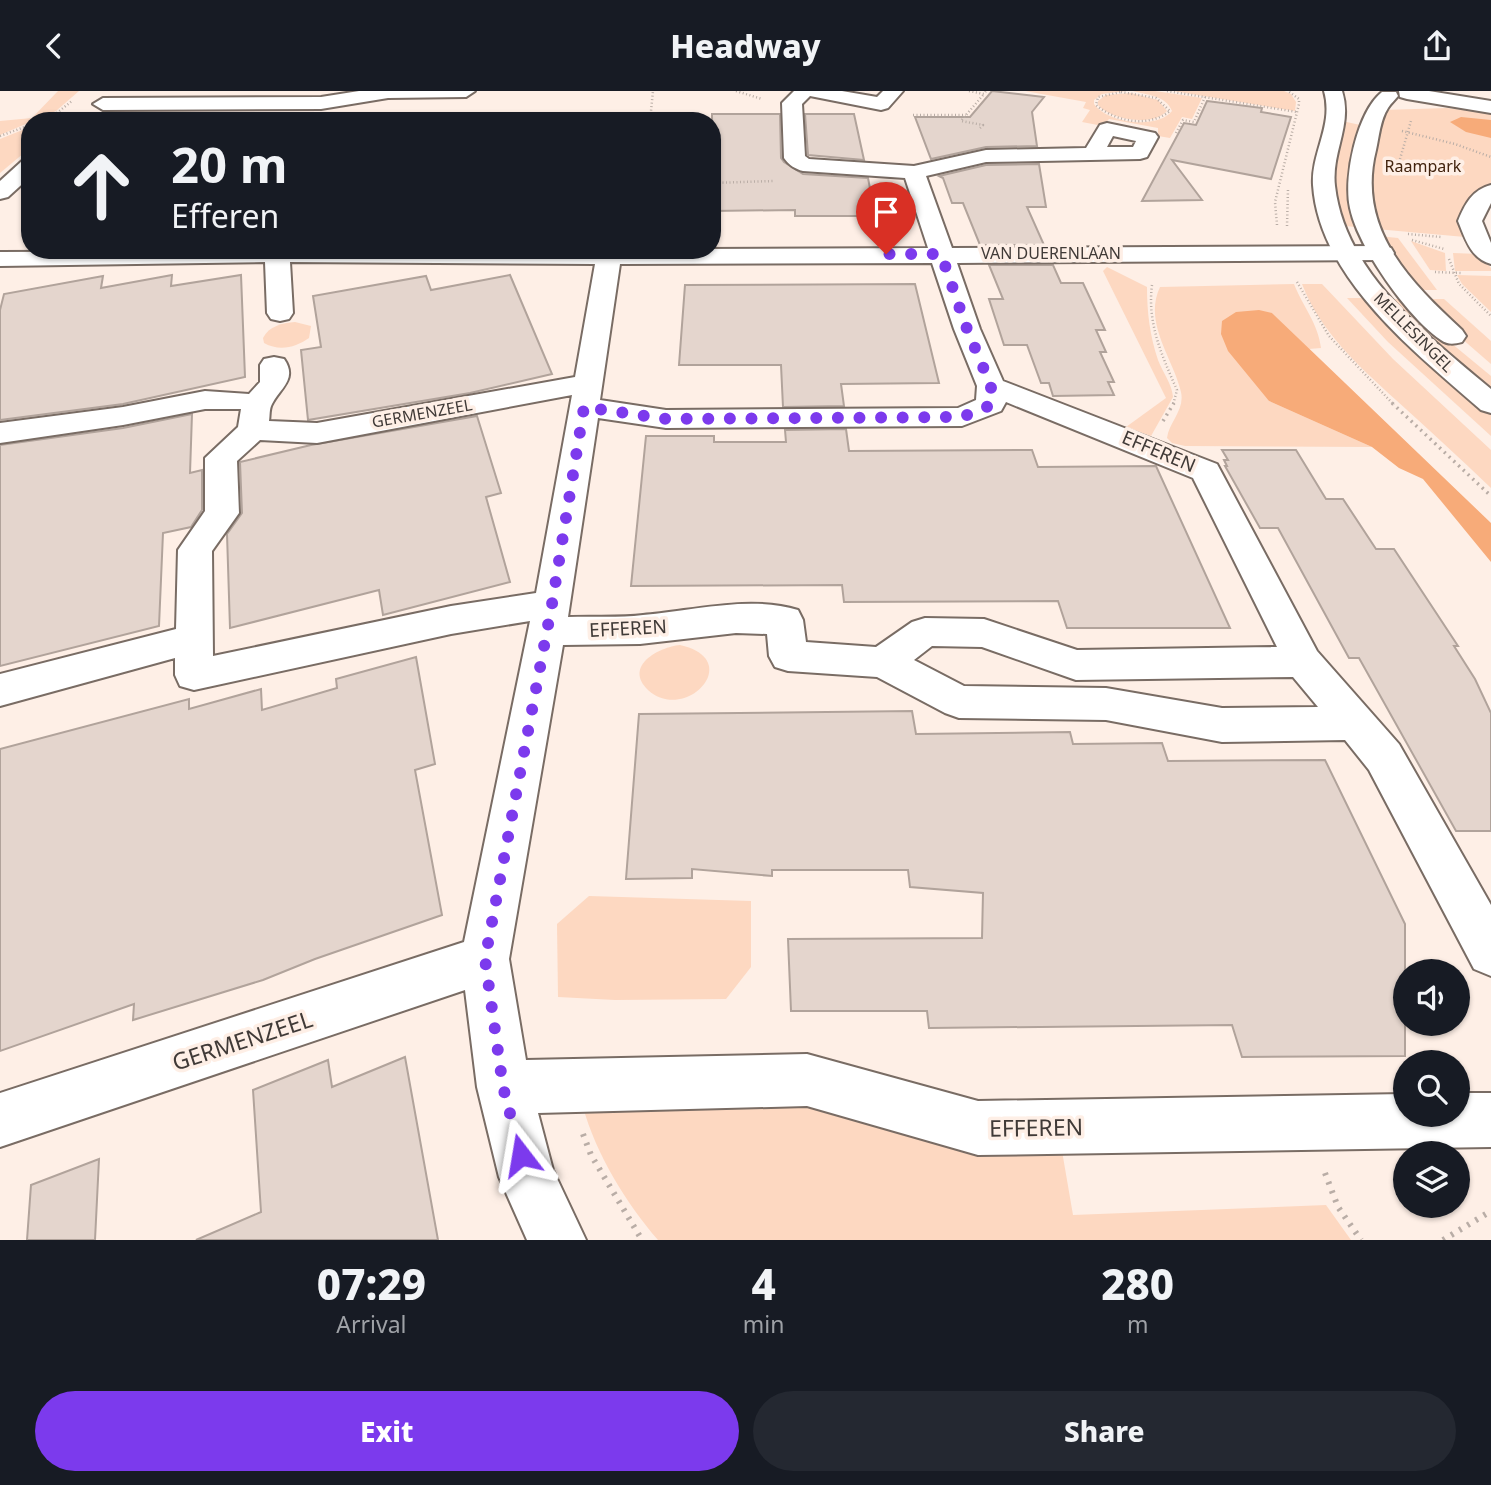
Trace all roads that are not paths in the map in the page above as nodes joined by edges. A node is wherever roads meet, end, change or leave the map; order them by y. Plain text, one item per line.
1 (466, 91) edge
2 (805, 91) edge
3 (811, 91) edge
4 (894, 91) edge
5 (1347, 92) edge
6 (1402, 93) edge
7 (356, 95) edge
8 (100, 102) edge
9 (1491, 107) edge
10 (367, 112) edge
11 (1148, 137) road end
12 (914, 171) junction
13 (21, 174) edge
14 (0, 192) edge
15 (1491, 193) edge
16 (1346, 253) junction
17 (1382, 253) junction
18 (941, 254) junction
19 (721, 256) edge
20 (1491, 257) edge
21 (0, 259) edge
22 (21, 259) edge
23 (279, 259) edge
24 (609, 259) edge
25 (280, 313) dead end
26 (1467, 350) dead end
27 (274, 365) dead end
28 (991, 386) junction
29 (587, 395) junction
30 (1491, 404) edge
31 (255, 417) junction
32 (0, 433) edge
33 (550, 617) junction
34 (193, 639) junction
35 (883, 662) junction
36 (1303, 662) junction
37 (0, 690) edge
38 (1353, 723) junction
39 (1491, 952) edge
40 (485, 959) junction
41 (503, 1087) junction
42 (0, 1120) edge
43 (1491, 1120) edge
44 (557, 1240) edge

1 - 7 street
2 - 12 street
3 - 4 street
5 - 6 street
5 - 16 street, MELLESINGEL
6 - 9 street
6 - 17 street, MELLESINGEL
7 - 8 street
7 - 10 street
11 - 12 street
12 - 18 street
13 - 14 street
15 - 20 street
16 - 17 street, VAN DUERENLAAN
16 - 18 street, VAN DUERENLAAN
16 - 30 street, MELLESINGEL
17 - 26 street, MELLESINGEL
18 - 19 street, VAN DUERENLAAN
18 - 28 street
21 - 22 street, VAN DUERENLAAN
23 - 25 street
24 - 29 street
27 - 31 street
28 - 29 street
28 - 36 street, EFFEREN
29 - 31 street, GERMENZEEL
29 - 33 street
31 - 32 street, GERMENZEEL
31 - 34 street
33 - 34 street
33 - 35 street, EFFEREN
33 - 40 street
34 - 37 street
35 - 36 street
35 - 38 street, EFFEREN
36 - 38 street, EFFEREN
38 - 39 street, EFFEREN
40 - 41 street
40 - 42 street, GERMENZEEL
41 - 43 street, EFFEREN
41 - 44 street

